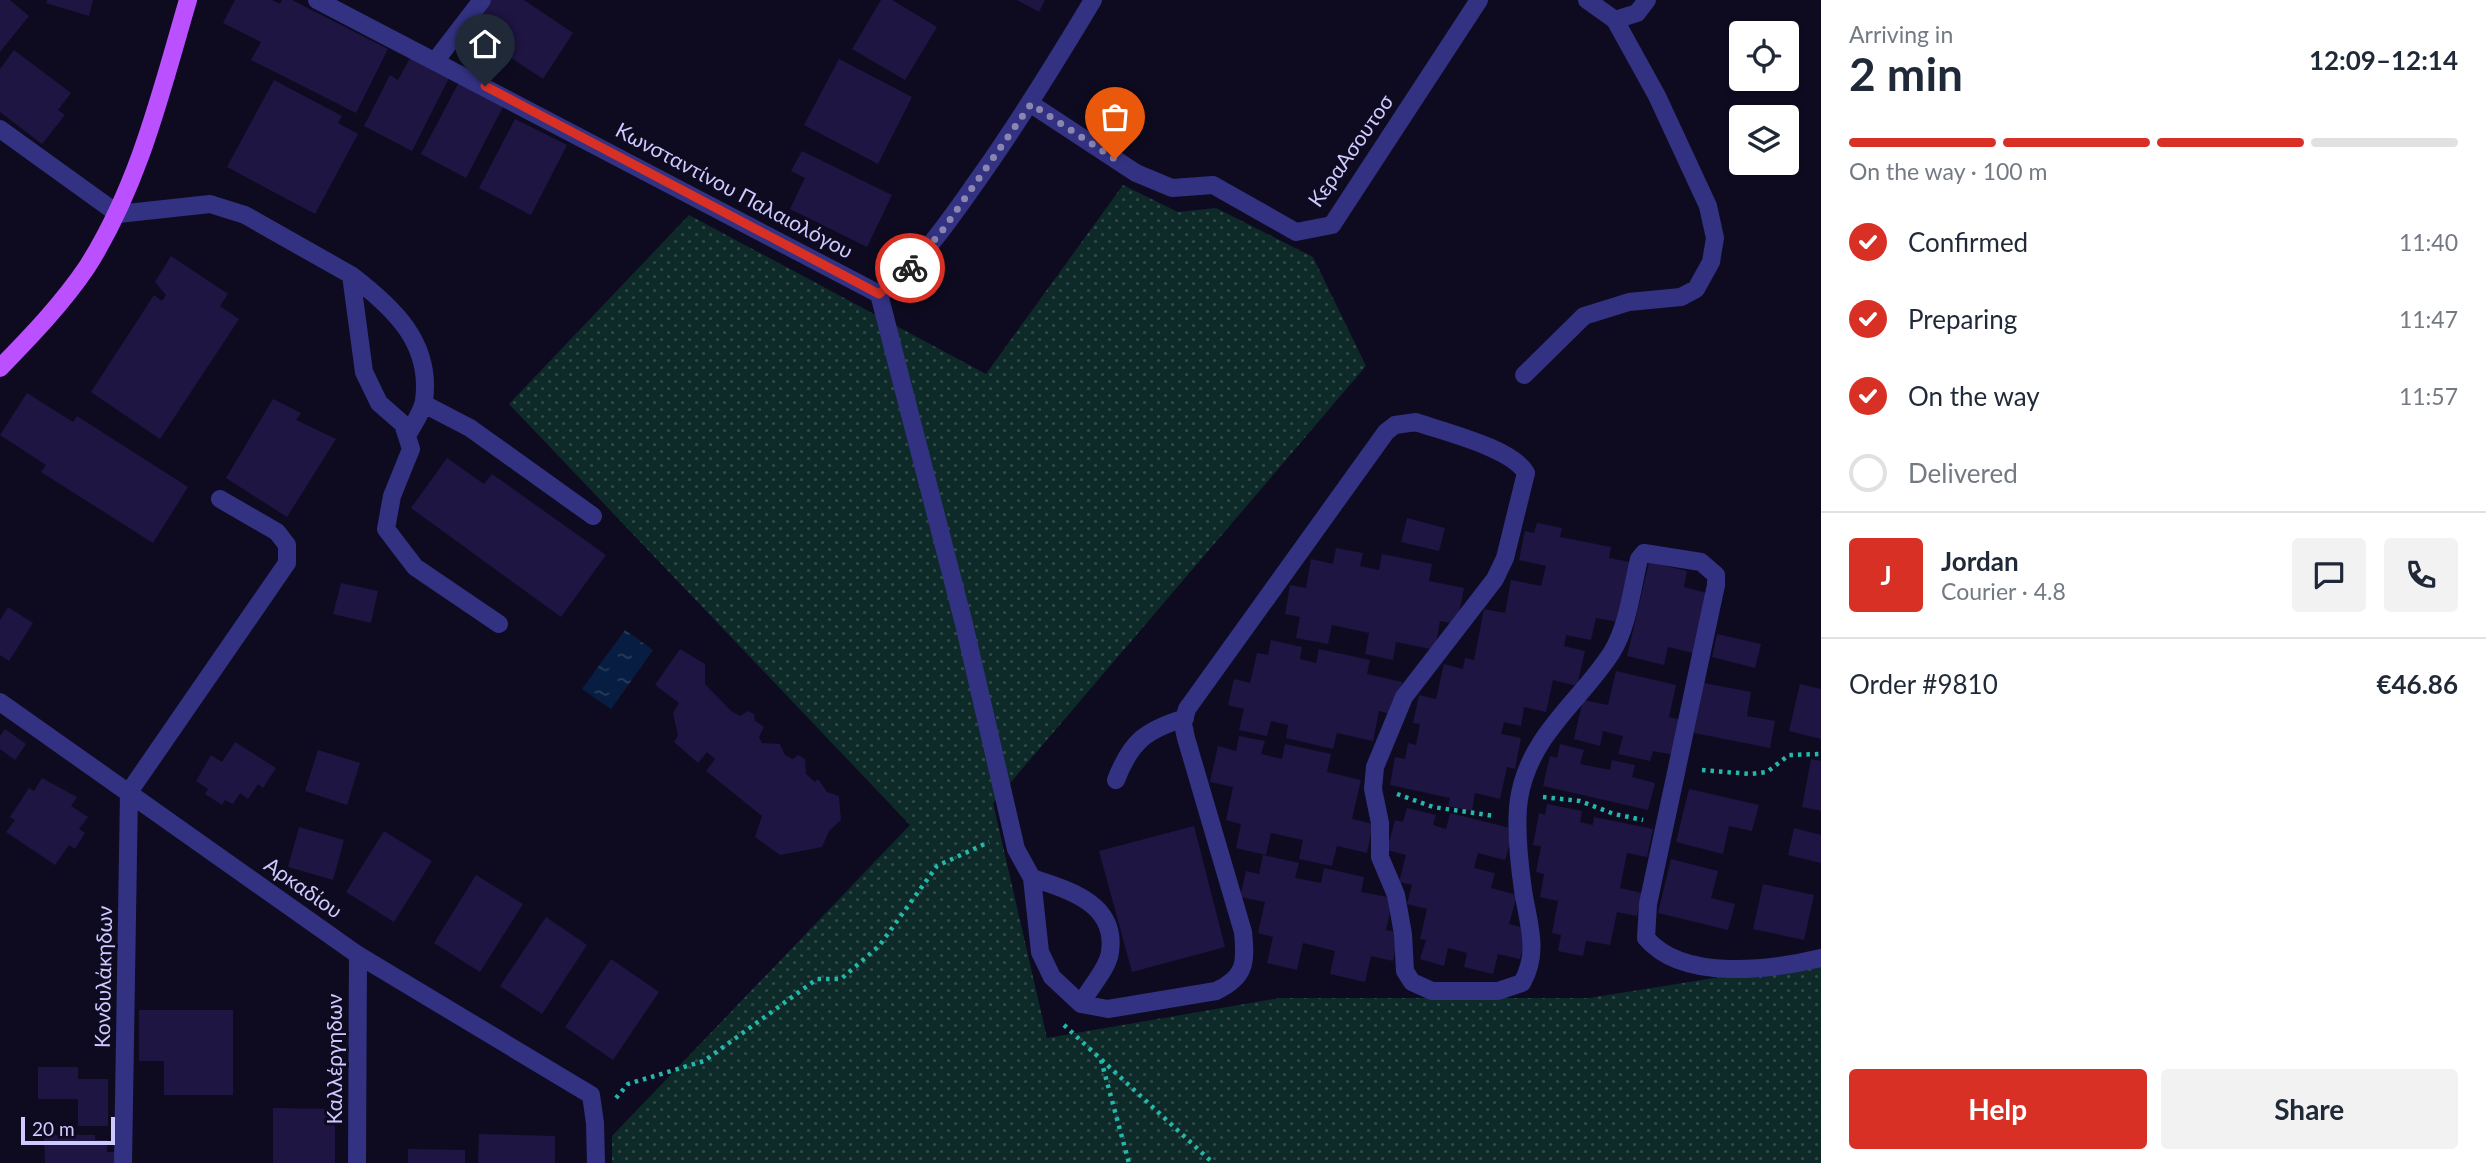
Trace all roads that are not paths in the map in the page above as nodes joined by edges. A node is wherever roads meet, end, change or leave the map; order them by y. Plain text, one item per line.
1 (188, 0) edge
2 (317, 0) edge
3 (482, 0) edge
4 (1093, 0) edge
5 (1479, 0) edge
6 (1587, 0) edge
7 (1647, 0) edge
8 (1615, 20) junction
9 (436, 60) junction
10 (1031, 104) junction
11 (0, 129) edge
12 (118, 214) junction
13 (351, 275) junction
14 (879, 294) junction
15 (0, 368) edge
16 (1524, 375) dead end
17 (424, 404) junction
18 (407, 436) junction
19 (220, 499) dead end
20 (593, 516) dead end
21 (499, 624) dead end
22 (0, 702) edge
23 (1185, 718) junction
24 (1116, 780) dead end
25 (129, 792) junction
26 (1032, 878) junction
27 (358, 955) junction
28 (1821, 958) edge
29 (1081, 1004) junction
30 (123, 1163) edge
31 (357, 1163) edge
32 (596, 1163) edge

1 - 12 main road
2 - 9 street, Κωνσταντίνου Παλαιολόγου
3 - 9 street
4 - 10 street
5 - 10 street, ΚεραΑσουτοσ
6 - 8 street
7 - 8 street
8 - 16 street
9 - 14 street, Κωνσταντίνου Παλαιολόγου
10 - 14 street
11 - 12 street
12 - 13 street
12 - 15 main road
13 - 17 street
13 - 18 street
14 - 26 street
17 - 18 street
17 - 20 street
18 - 21 street
19 - 25 street
22 - 25 street, Αρκαδίου
23 - 24 street
23 - 28 street
23 - 29 street
25 - 27 street, Αρκαδίου
25 - 30 street, Κονδυλάκηδων
26 - 29 street
26 - 29 street
27 - 31 street, Καλλέργηδων
27 - 32 street, Αρκαδίου

